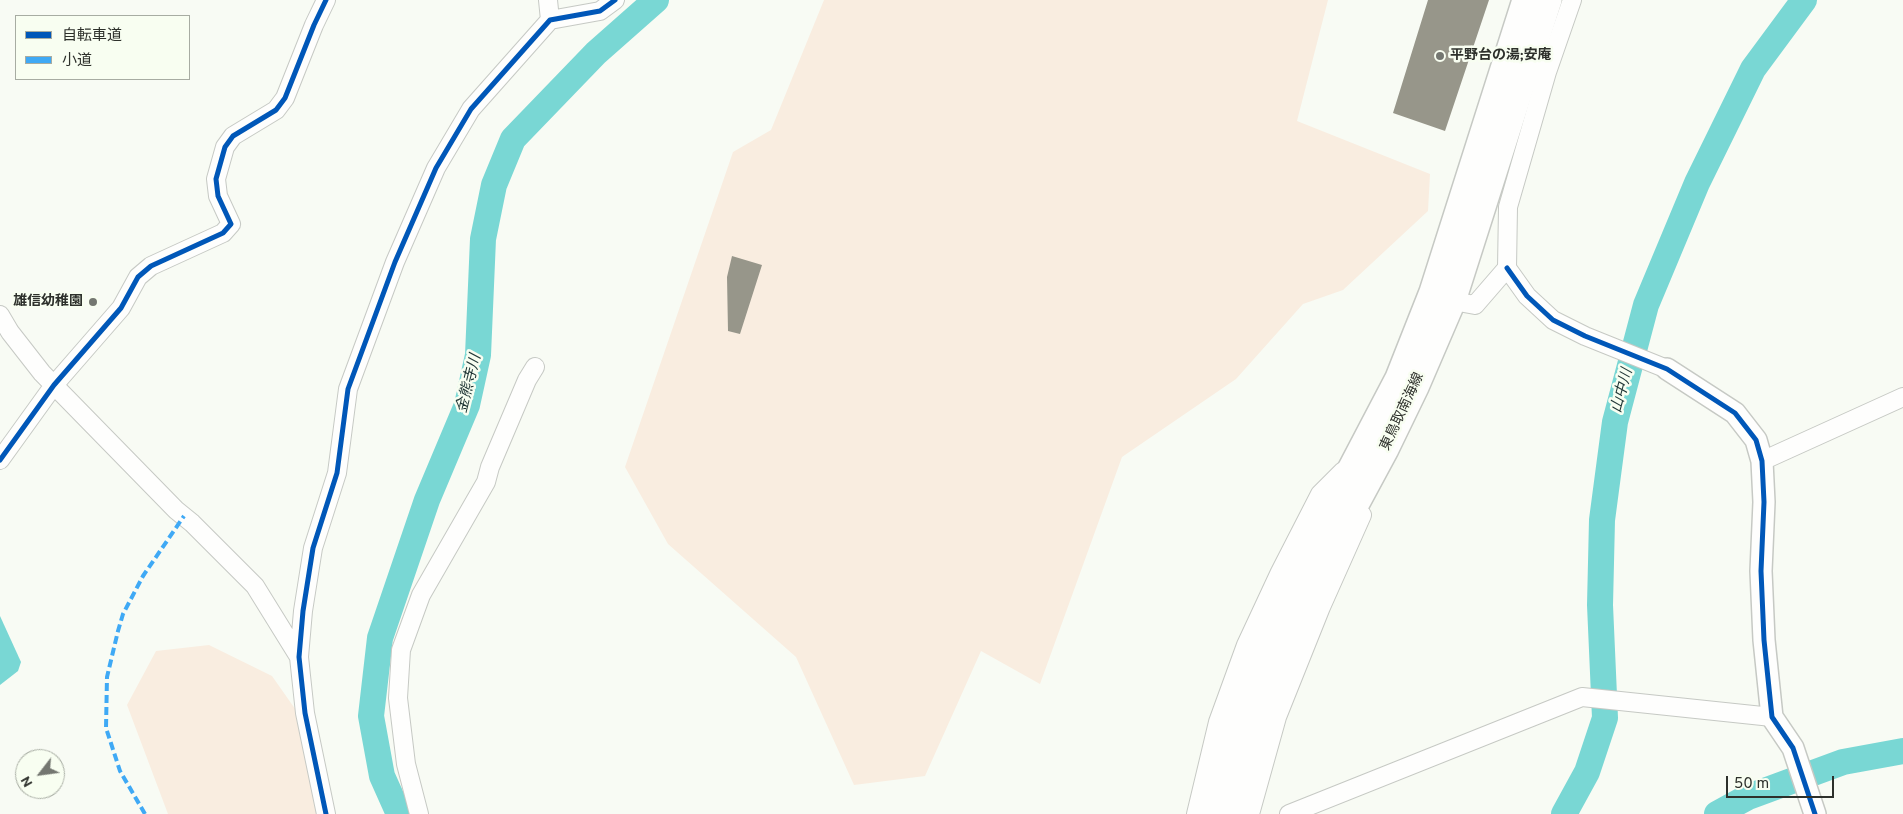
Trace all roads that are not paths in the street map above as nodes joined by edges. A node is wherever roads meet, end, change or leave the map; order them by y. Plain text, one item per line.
1 (326, 0) edge
2 (548, 0) edge
3 (615, 0) edge
4 (1525, 0) edge
5 (1549, 0) edge
6 (1572, 0) edge
7 (550, 20) junction
8 (1507, 268) junction
9 (1453, 301) junction
10 (0, 315) edge
11 (535, 366) dead end
12 (1667, 369) joint
13 (54, 385) junction
14 (1903, 397) edge
15 (1386, 449) junction
16 (1356, 459) junction
17 (0, 460) edge
18 (1762, 461) junction
19 (299, 657) junction
20 (1772, 717) junction
21 (1230, 784) junction
22 (326, 814) edge
23 (419, 814) edge
24 (1196, 814) edge
25 (1213, 814) edge
26 (1234, 814) edge
27 (1250, 814) edge
28 (1289, 814) edge
29 (1815, 814) edge

1 - 13 street
2 - 7 street
3 - 7 street
4 - 16 main road, 東鳥取南海線
5 - 9 main road, 東鳥取南海線
6 - 8 street
7 - 19 street
8 - 9 street
8 - 12 street
9 - 15 main road, 東鳥取南海線
10 - 13 street
11 - 23 street
12 - 18 street
13 - 17 street
13 - 19 street
14 - 18 street
15 - 21 main road, 東鳥取南海線
15 - 27 street
16 - 21 main road, 東鳥取南海線
16 - 24 street
18 - 20 street
19 - 22 street
20 - 28 street
20 - 29 street
21 - 25 main road, 東鳥取南海線
21 - 26 main road, 東鳥取南海線

